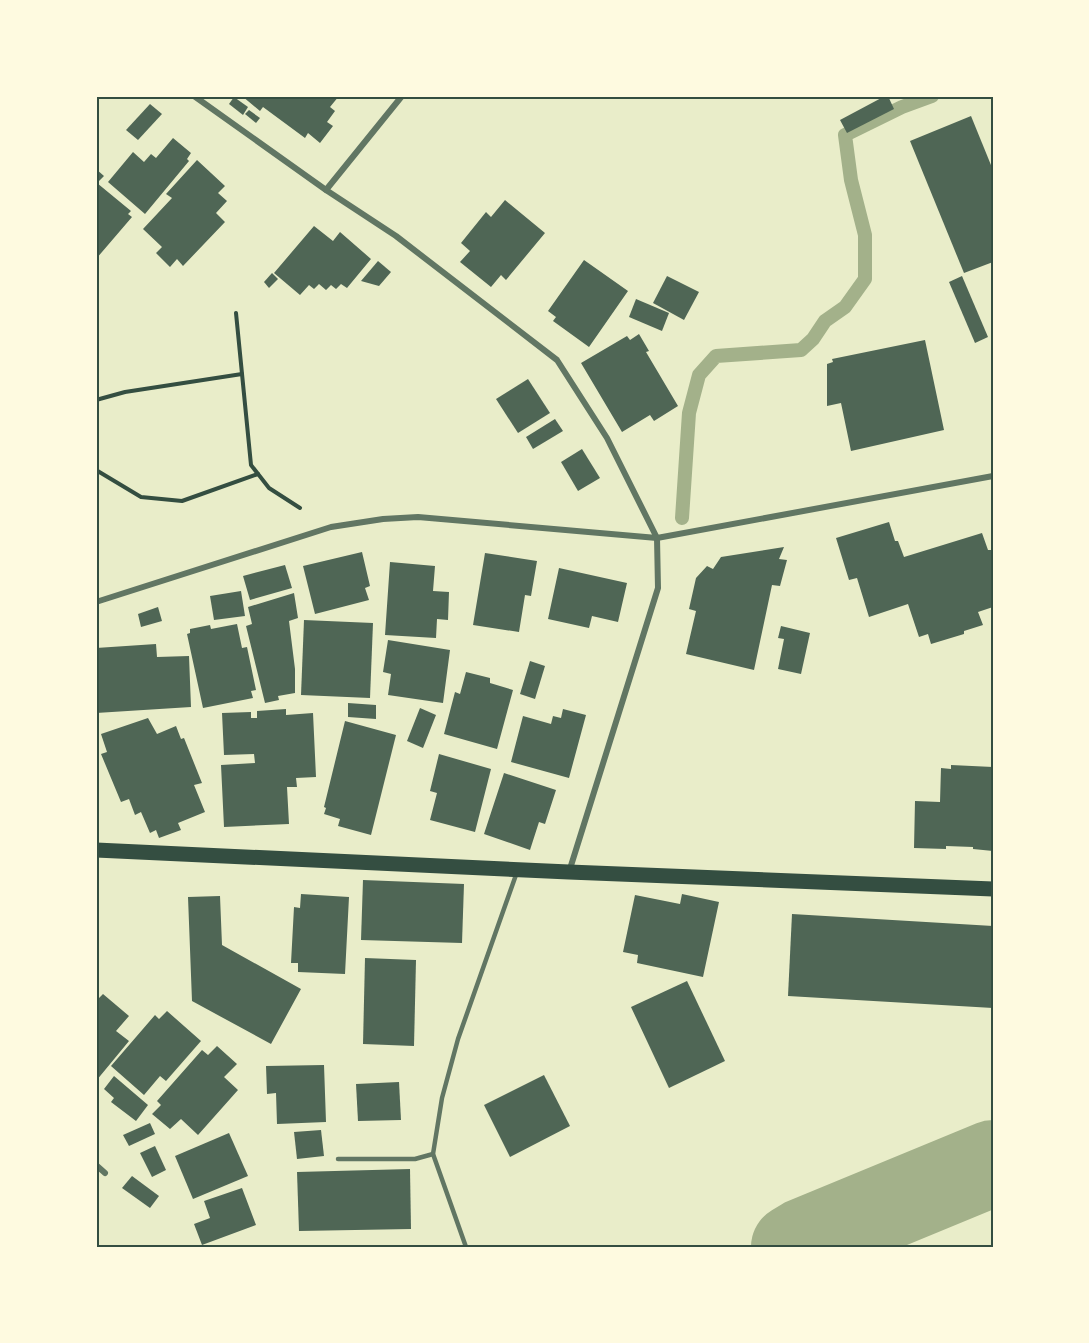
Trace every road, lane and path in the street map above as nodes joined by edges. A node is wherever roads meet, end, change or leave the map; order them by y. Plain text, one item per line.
1 (194, 96) edge
2 (402, 96) edge
3 (326, 190) junction
4 (236, 313) dead end
5 (242, 374) junction
6 (96, 400) edge
7 (96, 470) edge
8 (258, 474) junction
9 (993, 476) edge
10 (331, 527) junction
11 (657, 538) junction
12 (96, 602) edge
13 (96, 850) edge
14 (518, 870) junction
15 (569, 872) junction
16 (993, 889) edge
17 (434, 1154) junction
18 (338, 1159) dead end
19 (96, 1165) edge
20 (105, 1173) dead end
21 (466, 1247) edge

1 - 3 street
2 - 3 street
3 - 11 street
4 - 5 path
5 - 6 path
5 - 8 path
7 - 8 path
8 - 10 path
9 - 11 street
10 - 11 street
10 - 12 street
11 - 15 street
13 - 14 main road
14 - 15 main road
14 - 17 lane
15 - 16 main road
17 - 18 lane
17 - 21 lane
19 - 20 street

